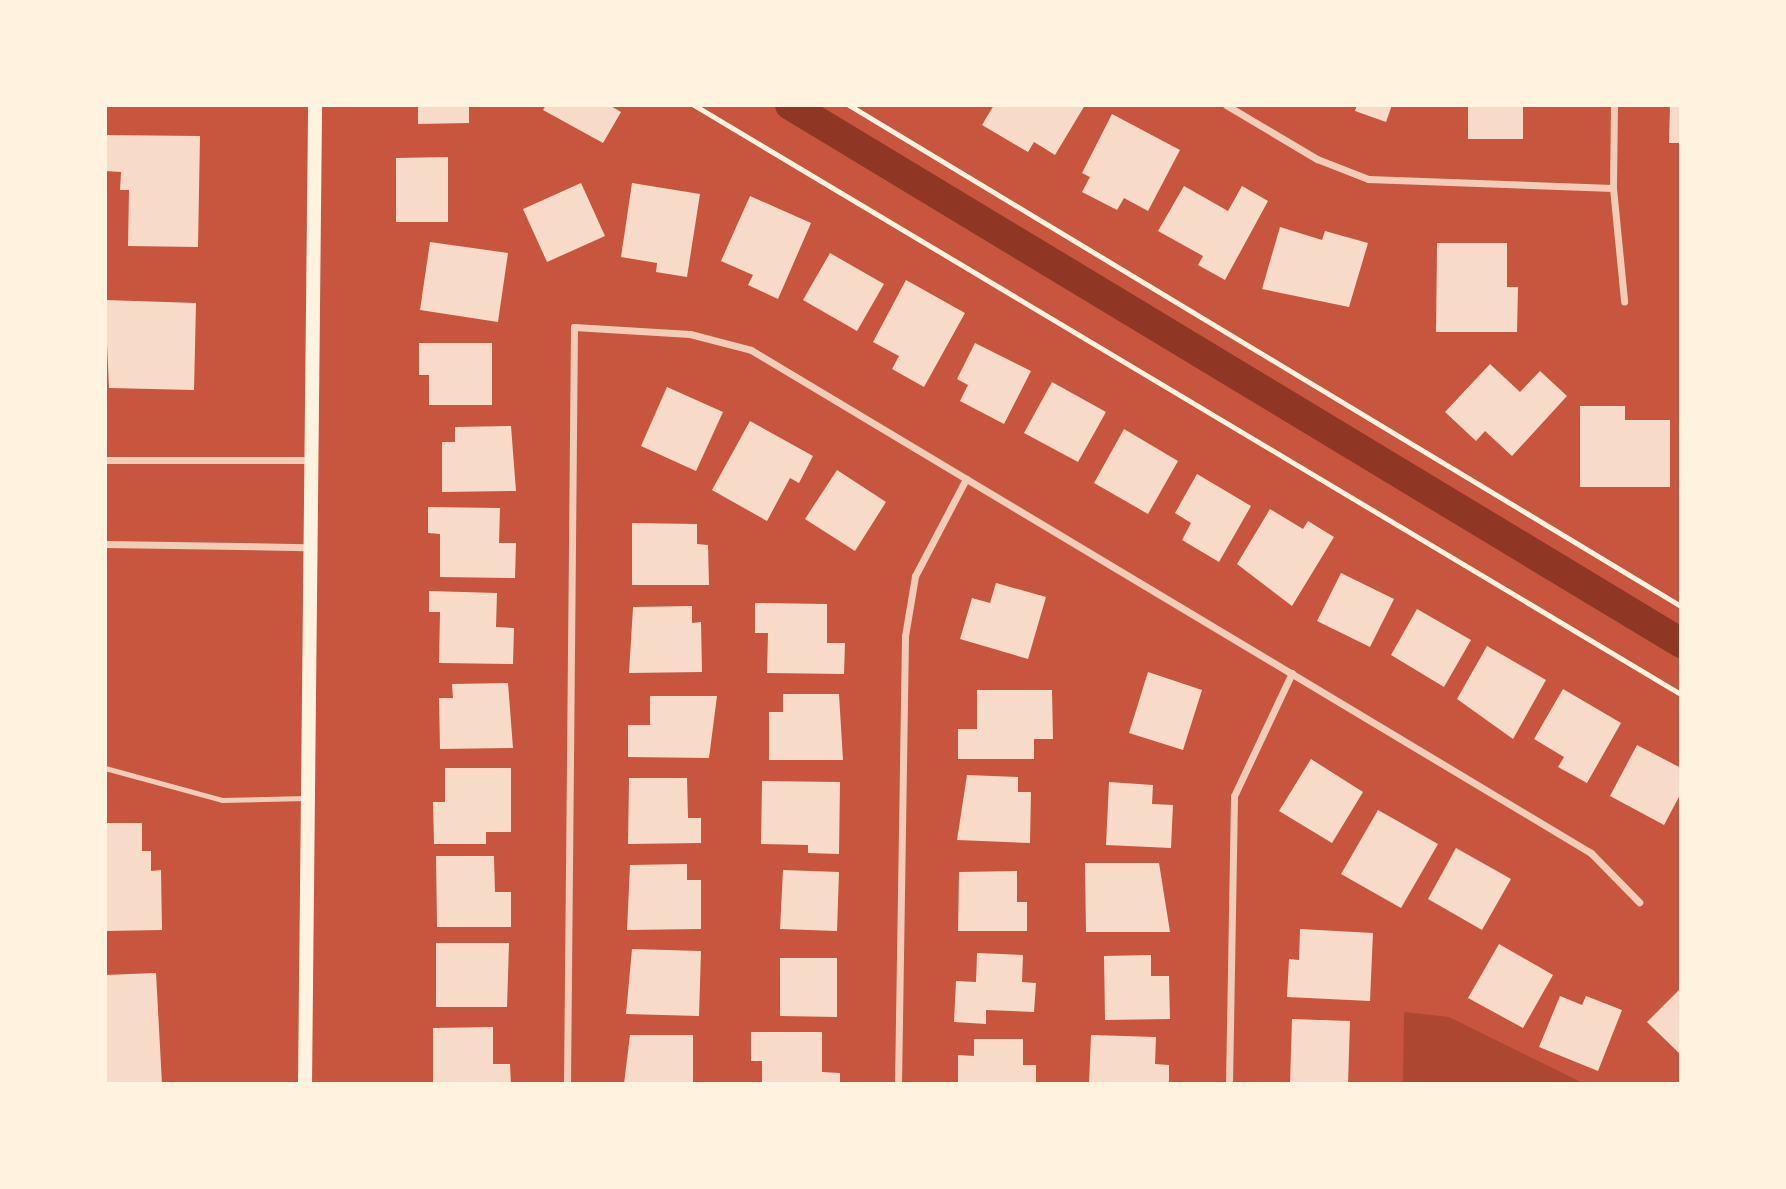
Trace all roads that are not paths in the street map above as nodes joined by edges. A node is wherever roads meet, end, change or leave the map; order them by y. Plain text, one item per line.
1 (315, 105) edge
2 (1226, 105) edge
3 (1614, 105) edge
4 (1613, 188) junction
5 (1624, 302) dead end
6 (105, 460) edge
7 (310, 460) junction
8 (966, 480) junction
9 (105, 544) edge
10 (306, 547) junction
11 (1292, 673) junction
12 (105, 768) edge
13 (306, 798) junction
14 (1639, 902) dead end
15 (305, 1084) edge
16 (567, 1084) edge
17 (898, 1084) edge
18 (1228, 1084) edge

1 - 7 main road
2 - 4 street
3 - 4 street
4 - 5 street
6 - 7 street
7 - 10 main road
8 - 11 street
8 - 16 street
8 - 17 street
9 - 10 street
10 - 13 main road
11 - 14 street
11 - 18 street
12 - 13 lane
13 - 15 main road

